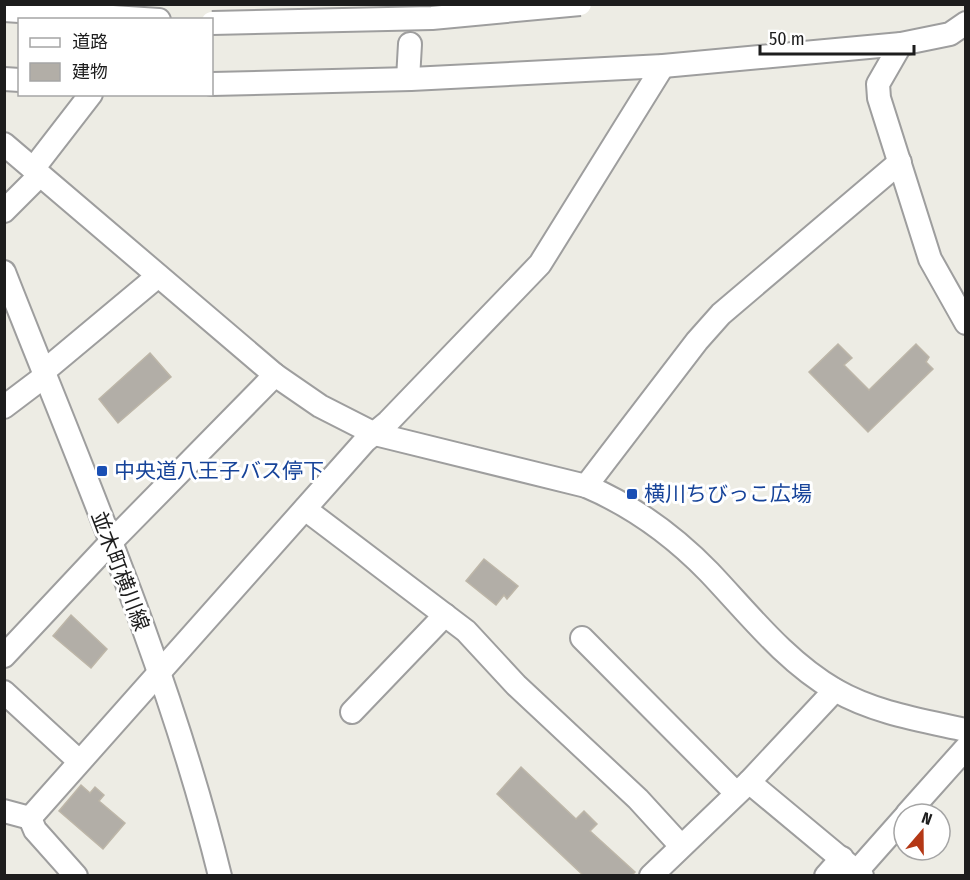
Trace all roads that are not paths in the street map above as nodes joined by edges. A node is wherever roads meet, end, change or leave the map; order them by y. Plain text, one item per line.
1 (580, 4) edge
2 (4, 10) edge
3 (128, 18) edge
4 (213, 23) edge
5 (966, 23) edge
6 (410, 44) dead end
7 (901, 44) junction
8 (663, 66) junction
9 (408, 79) junction
10 (213, 84) edge
11 (90, 96) edge
12 (4, 144) edge
13 (900, 162) junction
14 (37, 172) junction
15 (4, 211) edge
16 (4, 272) edge
17 (158, 276) junction
18 (966, 322) edge
19 (44, 374) junction
20 (274, 375) junction
21 (4, 407) edge
22 (375, 434) junction
23 (586, 486) junction
24 (305, 509) junction
25 (110, 543) junction
26 (445, 615) junction
27 (582, 638) dead end
28 (4, 656) edge
29 (159, 671) junction
30 (835, 690) junction
31 (4, 692) edge
32 (352, 712) dead end
33 (966, 730) edge
34 (966, 748) edge
35 (79, 761) junction
36 (742, 788) junction
37 (918, 802) edge
38 (4, 811) edge
39 (30, 818) junction
40 (892, 830) edge
41 (681, 846) junction
42 (854, 868) edge
43 (76, 876) edge
44 (220, 876) edge
45 (651, 876) edge
46 (826, 876) edge

1 - 4 street, bridge
2 - 3 street
5 - 7 street
6 - 9 street
7 - 8 street
7 - 13 street
8 - 9 street
8 - 22 street
9 - 10 street
11 - 14 street
12 - 14 street
13 - 18 street
13 - 23 street
14 - 15 street
14 - 17 street
16 - 19 street, 並木町横川線
17 - 19 street
17 - 20 street
19 - 21 street
19 - 25 street, 並木町横川線
20 - 22 street
20 - 25 street
22 - 23 street
22 - 24 street
23 - 30 street
24 - 26 street
24 - 29 street
25 - 28 street
25 - 29 street, 並木町横川線
26 - 32 street
26 - 41 street
27 - 36 street
29 - 35 street
29 - 44 street, 並木町横川線
30 - 33 street
30 - 36 street
31 - 35 street
34 - 37 street
35 - 39 street
36 - 41 street
36 - 42 street
38 - 39 street
39 - 43 street
40 - 42 street
41 - 45 street
42 - 46 street

